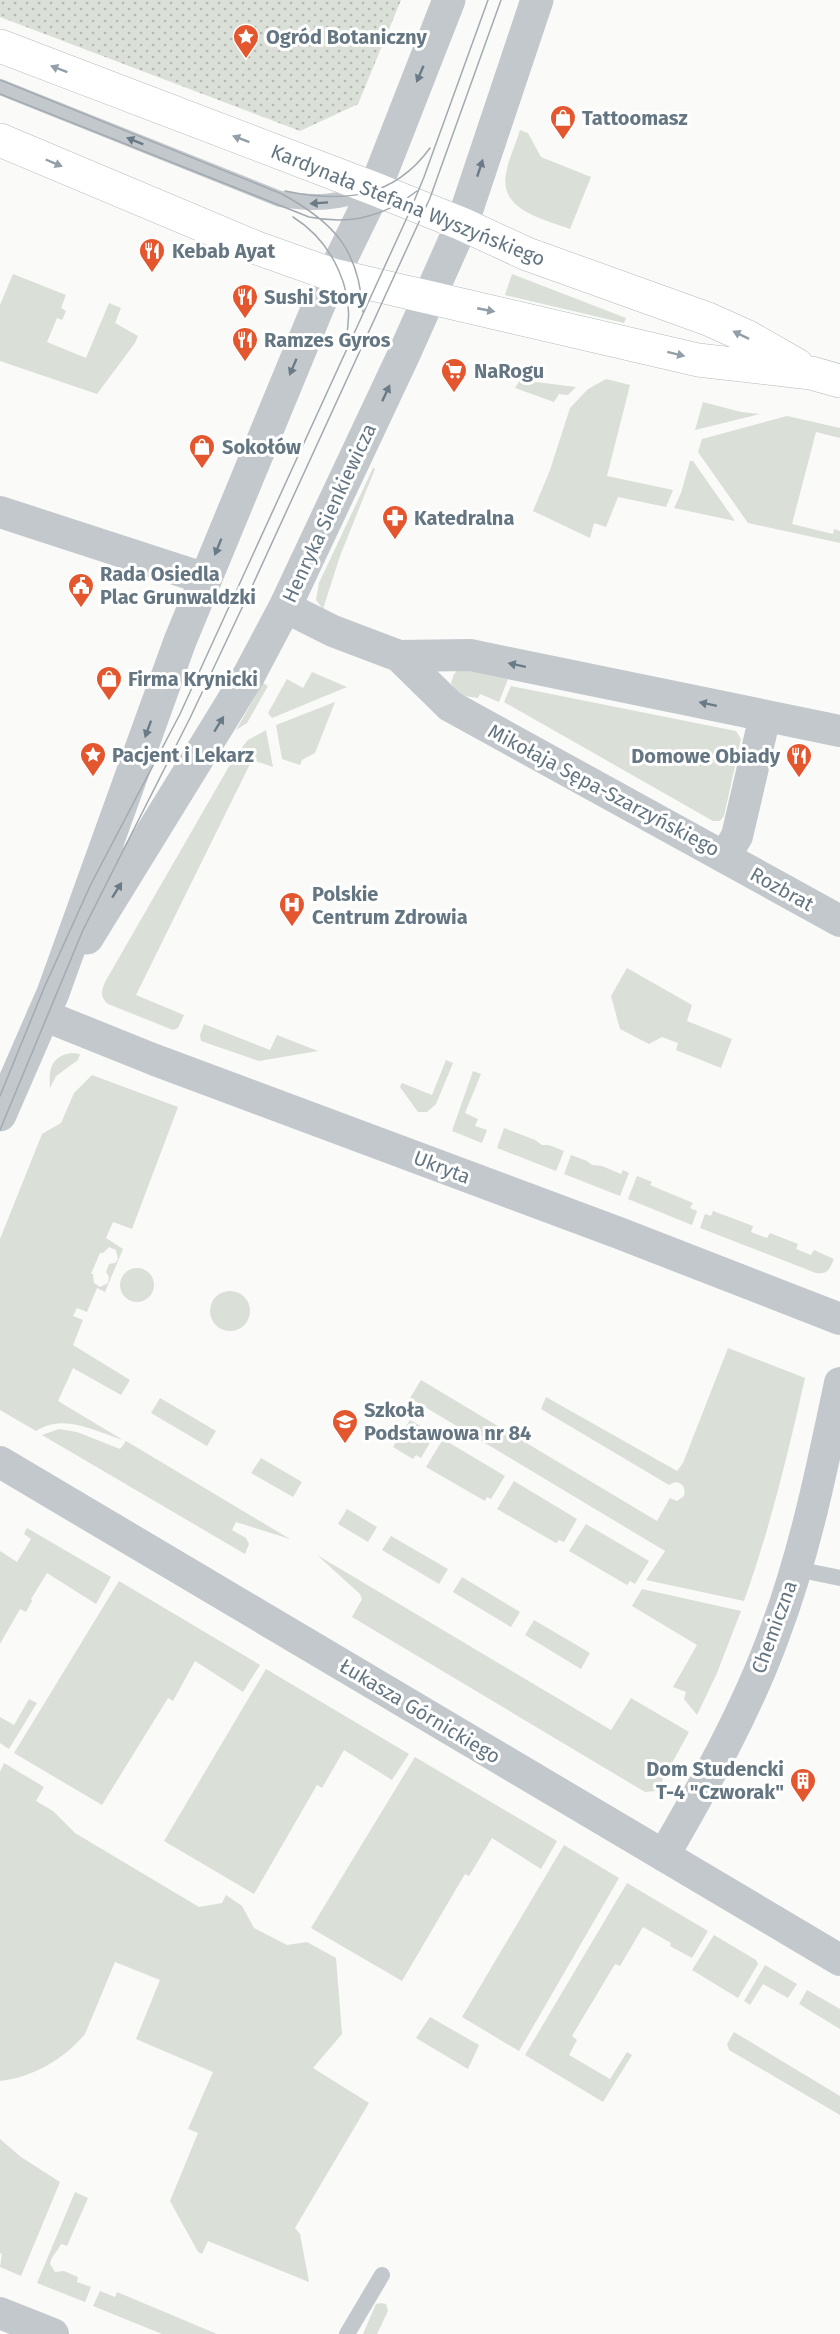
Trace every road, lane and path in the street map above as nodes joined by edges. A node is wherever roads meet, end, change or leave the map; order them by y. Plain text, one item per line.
1 (449, 0) edge
2 (537, 0) edge
3 (0, 46) edge
4 (0, 87) edge
5 (0, 140) edge
6 (375, 189) junction
7 (462, 224) junction
8 (333, 275) junction
9 (429, 298) junction
10 (826, 377) edge
11 (0, 512) edge
12 (206, 579) junction
13 (285, 607) junction
14 (399, 657) junction
15 (765, 716) junction
16 (840, 732) edge
17 (725, 856) junction
18 (840, 921) edge
19 (48, 1004) junction
20 (0, 1114) edge
21 (840, 1319) edge
22 (840, 1383) edge
23 (4, 1472) edge
24 (796, 1569) junction
25 (840, 1578) edge
26 (664, 1855) junction
27 (840, 1959) edge
28 (382, 2276) dead end
29 (0, 2313) edge
30 (53, 2334) edge
31 (347, 2334) edge

1 -> 6 street, Henryka Sienkiewicza
7 -> 2 street, Henryka Sienkiewicza
6 -> 3 main road, Kardynała Stefana Wyszyńskiego
6 -> 4 lane
5 -> 8 main road, Kardynała Stefana Wyszyńskiego
6 - 7 main road, Kardynała Stefana Wyszyńskiego
6 - 8 street, Henryka Sienkiewicza
7 - 9 street, Henryka Sienkiewicza
10 -> 7 main road, Kardynała Stefana Wyszyńskiego
8 - 9 main road, Kardynała Stefana Wyszyńskiego
8 -> 12 street, Henryka Sienkiewicza
9 -> 10 main road, Kardynała Stefana Wyszyńskiego
13 -> 9 street, Henryka Sienkiewicza
11 - 12 street
12 -> 19 street, Henryka Sienkiewicza
13 - 14 street, Mikołaja Sępa-Szarzyńskiego
19 -> 13 street, Henryka Sienkiewicza
15 -> 14 street, Mikołaja Sępa-Szarzyńskiego
14 - 17 street, Mikołaja Sępa-Szarzyńskiego
15 - 16 street, Mikołaja Sępa-Szarzyńskiego
15 - 17 street, Mikołaja Sępa-Szarzyńskiego
17 - 18 street, Rozbrat
19 - 20 street, Henryka Sienkiewicza
19 - 21 street, Ukryta
22 - 24 street, Chemiczna
23 - 26 street, Łukasza Górnickiego
24 - 25 lane
24 - 26 street, Chemiczna
26 - 27 street, Łukasza Górnickiego
28 - 31 lane
29 - 30 street

